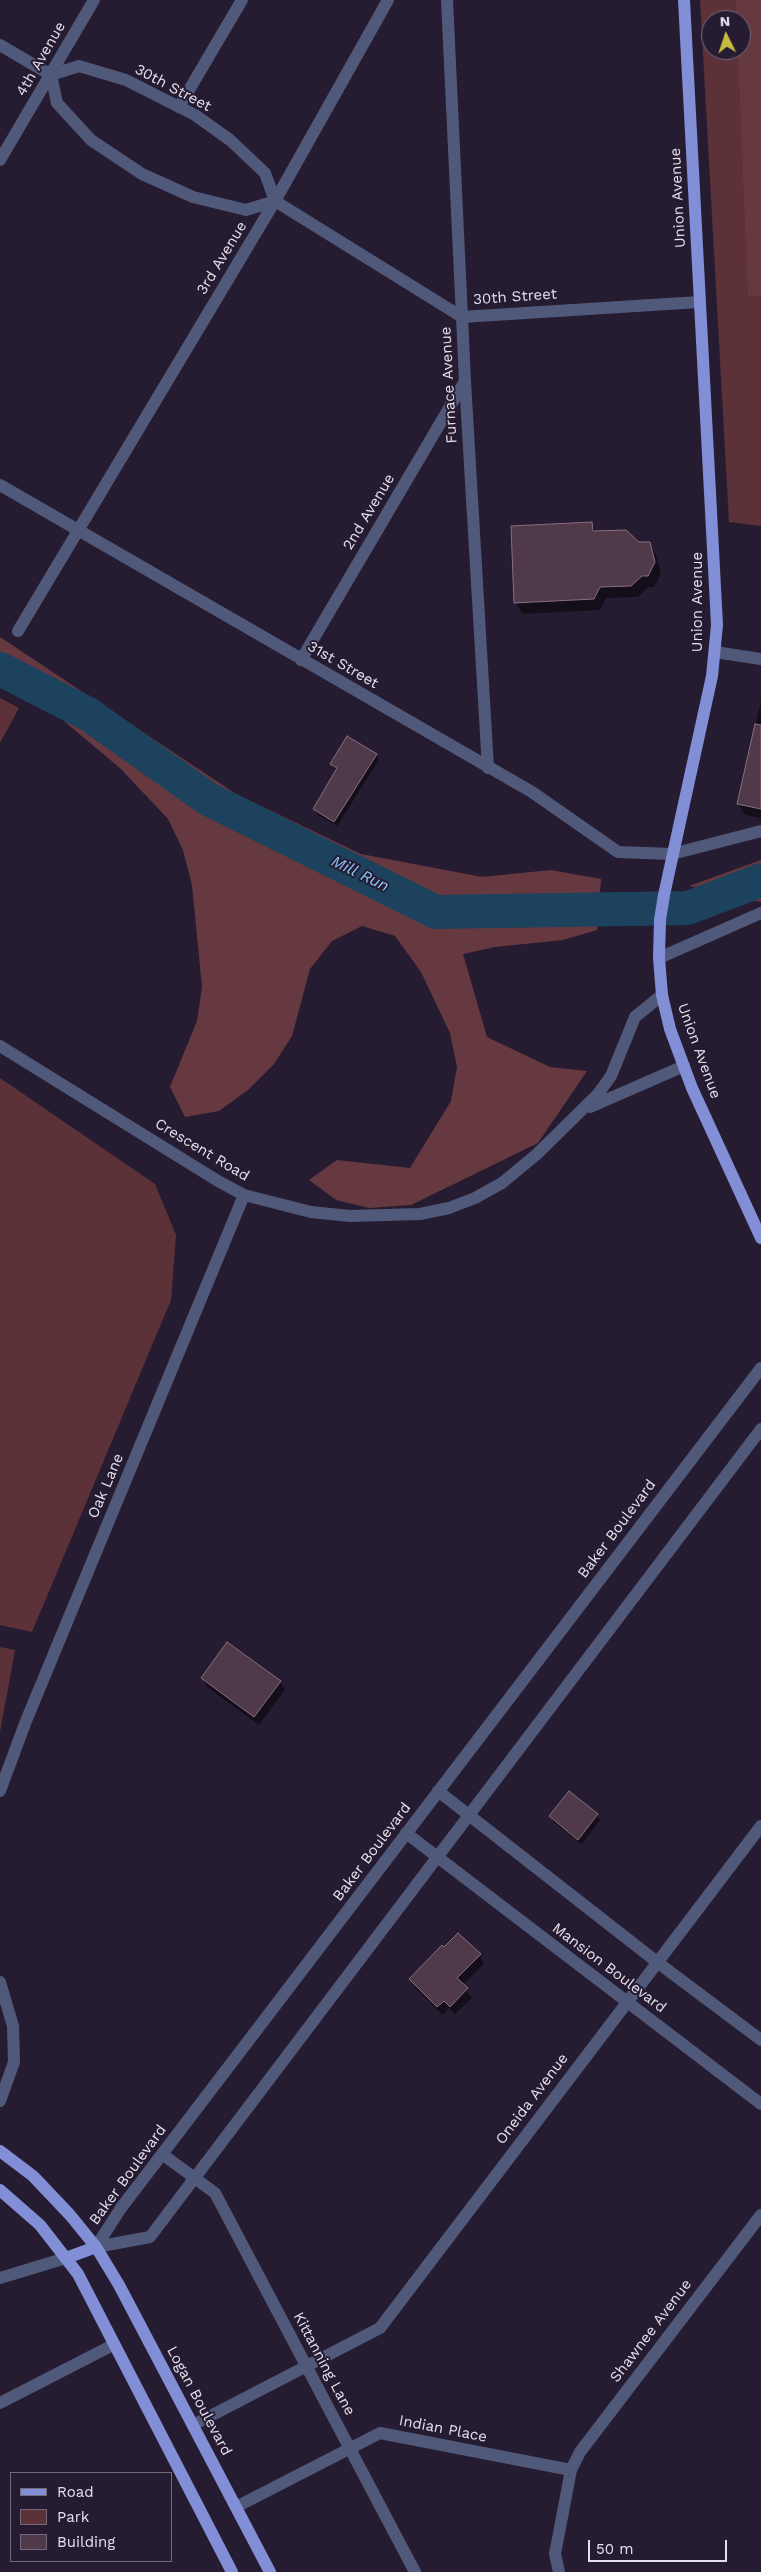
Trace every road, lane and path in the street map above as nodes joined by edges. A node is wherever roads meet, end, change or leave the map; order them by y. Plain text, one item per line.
1 (94, 0) edge
2 (242, 0) edge
3 (388, 0) edge
4 (447, 0) edge
5 (684, 0) edge
6 (0, 46) edge
7 (51, 75) junction
8 (179, 107) junction
9 (0, 160) edge
10 (275, 201) junction
11 (699, 302) junction
12 (462, 317) junction
13 (465, 382) junction
14 (0, 484) edge
15 (79, 531) junction
16 (18, 631) dead end
17 (715, 652) junction
18 (761, 659) edge
19 (301, 660) junction
20 (488, 768) junction
21 (761, 831) edge
22 (672, 854) junction
23 (761, 913) edge
24 (659, 958) junction
25 (662, 995) junction
26 (0, 1046) edge
27 (684, 1066) junction
28 (584, 1109) junction
29 (244, 1195) junction
30 (761, 1238) edge
31 (761, 1368) edge
32 (761, 1429) edge
33 (0, 1791) edge
34 (438, 1791) junction
35 (468, 1816) junction
36 (761, 1826) edge
37 (406, 1833) junction
38 (437, 1858) junction
39 (657, 1962) junction
40 (0, 1982) edge
41 (627, 2002) junction
42 (761, 2040) edge
43 (0, 2100) edge
44 (761, 2104) edge
45 (0, 2152) edge
46 (162, 2154) junction
47 (194, 2179) junction
48 (0, 2190) edge
49 (761, 2215) edge
50 (96, 2247) junction
51 (66, 2258) junction
52 (0, 2278) edge
53 (113, 2345) junction
54 (307, 2365) junction
55 (0, 2404) edge
56 (193, 2426) junction
57 (351, 2449) junction
58 (572, 2470) junction
59 (236, 2507) junction
60 (232, 2572) edge
61 (270, 2572) edge
62 (415, 2572) edge
63 (559, 2572) edge

1 - 7 street, 4th Avenue
2 - 8 street
3 - 10 street, 3rd Avenue
4 - 12 street, Furnace Avenue
5 - 11 main road, Union Avenue
6 - 7 street
7 - 8 street, 30th Street
7 - 9 street, 4th Avenue
7 - 10 street
8 - 10 street, 30th Street
10 - 12 street, 30th Street
10 - 15 street, 3rd Avenue
11 - 12 street, 30th Street
11 - 17 main road, Union Avenue
12 - 13 street, Furnace Avenue
13 - 19 street, 2nd Avenue
13 - 20 street, Furnace Avenue
14 - 15 street, 31st Street
15 - 16 street, 3rd Avenue
15 - 19 street, 31st Street
17 - 18 street
17 - 22 main road, Union Avenue
19 - 20 street, 31st Street
20 - 22 street, 31st Street
21 - 22 street, 31st Street
22 - 24 main road, Union Avenue
23 - 24 street
24 - 25 main road, Union Avenue
25 - 27 main road, Union Avenue
25 - 28 street, Crescent Road
26 - 29 street, Crescent Road
27 - 28 street, Crescent Road
27 - 30 main road, Union Avenue
28 - 29 street, Crescent Road
29 - 33 street, Oak Lane
31 - 34 street, Baker Boulevard
32 - 35 street, Baker Boulevard
34 - 35 street
34 - 37 street, Baker Boulevard
35 - 38 street, Baker Boulevard
35 - 39 street
36 - 39 street, Oneida Avenue
37 - 38 street, Mansion Boulevard
37 - 46 street, Baker Boulevard
38 - 41 street, Mansion Boulevard
38 - 47 street, Baker Boulevard
39 - 41 street, Oneida Avenue
39 - 42 street
40 - 43 street
41 - 44 street, Mansion Boulevard
41 - 54 street, Oneida Avenue
45 - 50 main road, Logan Boulevard
46 - 47 street, Kittanning Lane
46 - 50 street, Baker Boulevard
47 - 50 street, Baker Boulevard
47 - 54 street, Kittanning Lane
48 - 51 main road
49 - 58 street, Shawnee Avenue
50 - 51 main road
50 - 56 main road, Logan Boulevard
51 - 52 street
51 - 53 main road
53 - 55 street
53 - 60 main road
54 - 56 street, Oneida Avenue
54 - 57 street, Kittanning Lane
56 - 59 main road, Logan Boulevard
57 - 58 street, Indian Place
57 - 59 street, Indian Place
57 - 62 street, Kittanning Lane
58 - 63 street, Shawnee Avenue
59 - 61 main road, Logan Boulevard

